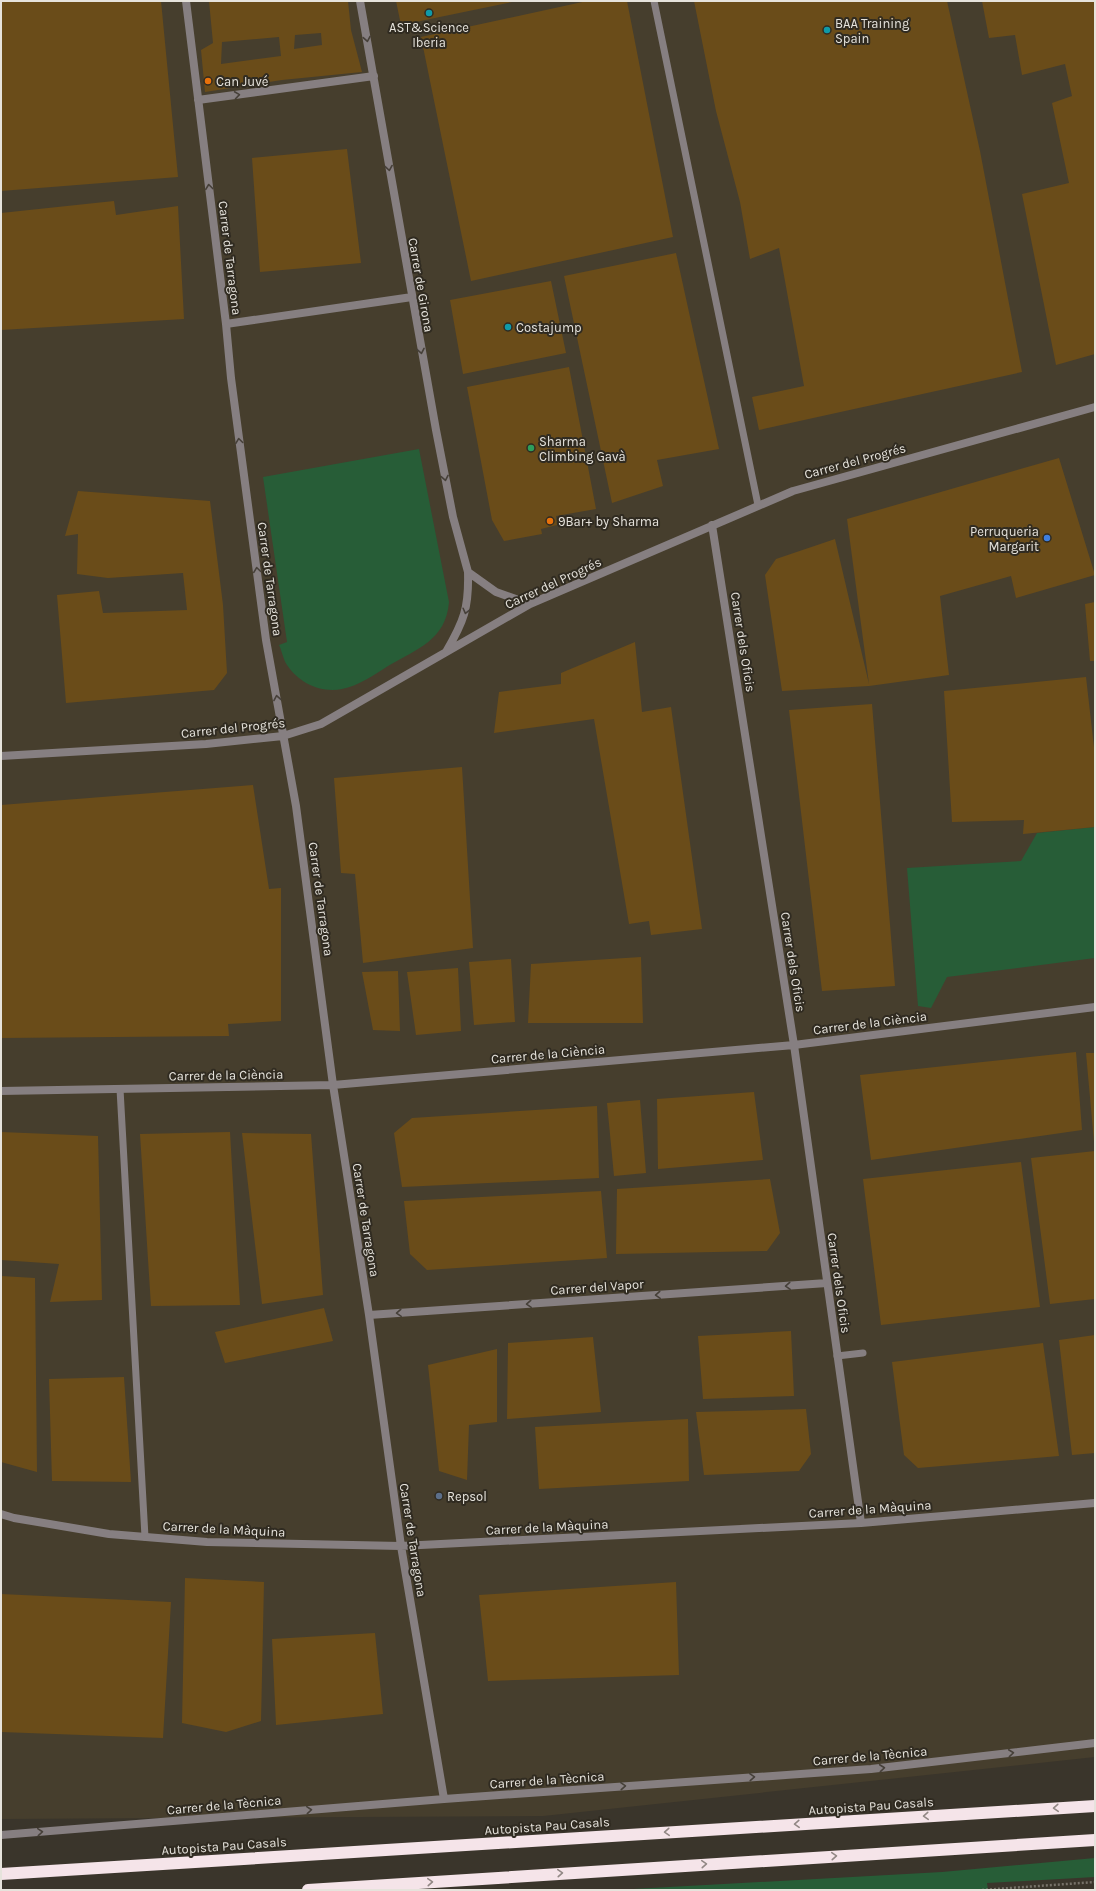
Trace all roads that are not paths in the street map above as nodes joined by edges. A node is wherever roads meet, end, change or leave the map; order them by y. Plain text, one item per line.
1 (186, 1) edge
2 (360, 1) edge
3 (654, 1) edge
4 (374, 76) junction
5 (198, 100) junction
6 (412, 297) junction
7 (226, 324) junction
8 (1095, 407) edge
9 (758, 506) junction
10 (712, 525) junction
11 (468, 572) junction
12 (530, 604) junction
13 (445, 653) junction
14 (284, 736) junction
15 (1, 756) edge
16 (1095, 1008) edge
17 (794, 1045) junction
18 (333, 1085) junction
19 (120, 1088) junction
20 (1, 1091) edge
21 (827, 1283) junction
22 (369, 1315) junction
23 (863, 1353) dead end
24 (837, 1356) junction
25 (1095, 1503) edge
26 (1, 1514) edge
27 (861, 1523) junction
28 (145, 1537) junction
29 (401, 1546) junction
30 (1095, 1743) edge
31 (444, 1799) junction
32 (1095, 1806) edge
33 (1, 1835) edge
34 (1095, 1840) edge
35 (1, 1874) edge
36 (308, 1890) edge

1 - 5 street, Carrer de Tarragona
2 -> 4 street, Carrer de Girona
3 - 9 lane
5 -> 4 street
4 -> 6 street, Carrer de Girona
7 -> 5 street, Carrer de Tarragona
6 - 7 street
6 -> 11 street, Carrer de Girona
14 -> 7 street, Carrer de Tarragona
8 - 9 street, Carrer del Progrés
9 - 10 street, Carrer del Progrés
10 - 12 street, Carrer del Progrés
10 - 17 street, Carrer dels Oficis
11 - 12 street
11 -> 13 street, Carrer de Girona
12 - 13 street, Carrer del Progrés
13 - 14 street, Carrer del Progrés
14 - 15 street, Carrer del Progrés
14 - 18 street, Carrer de Tarragona
16 - 17 street, Carrer de la Ciència
17 - 18 street, Carrer de la Ciència
17 - 21 street, Carrer dels Oficis
18 - 19 street, Carrer de la Ciència
18 - 22 street, Carrer de Tarragona
19 - 20 street, Carrer de la Ciència
19 - 28 lane
21 -> 22 street, Carrer del Vapor
21 - 24 street, Carrer dels Oficis
22 - 29 street, Carrer de Tarragona
23 - 24 lane
24 - 27 street, Carrer dels Oficis
25 - 27 street, Carrer de la Màquina
26 - 28 street, Carrer de la Màquina
27 - 29 street, Carrer de la Màquina
28 - 29 street, Carrer de la Màquina
29 - 31 street, Carrer de Tarragona
31 -> 30 street, Carrer de la Tècnica
33 -> 31 street, Carrer de la Tècnica
32 -> 35 highway, Autopista Pau Casals
36 -> 34 highway

